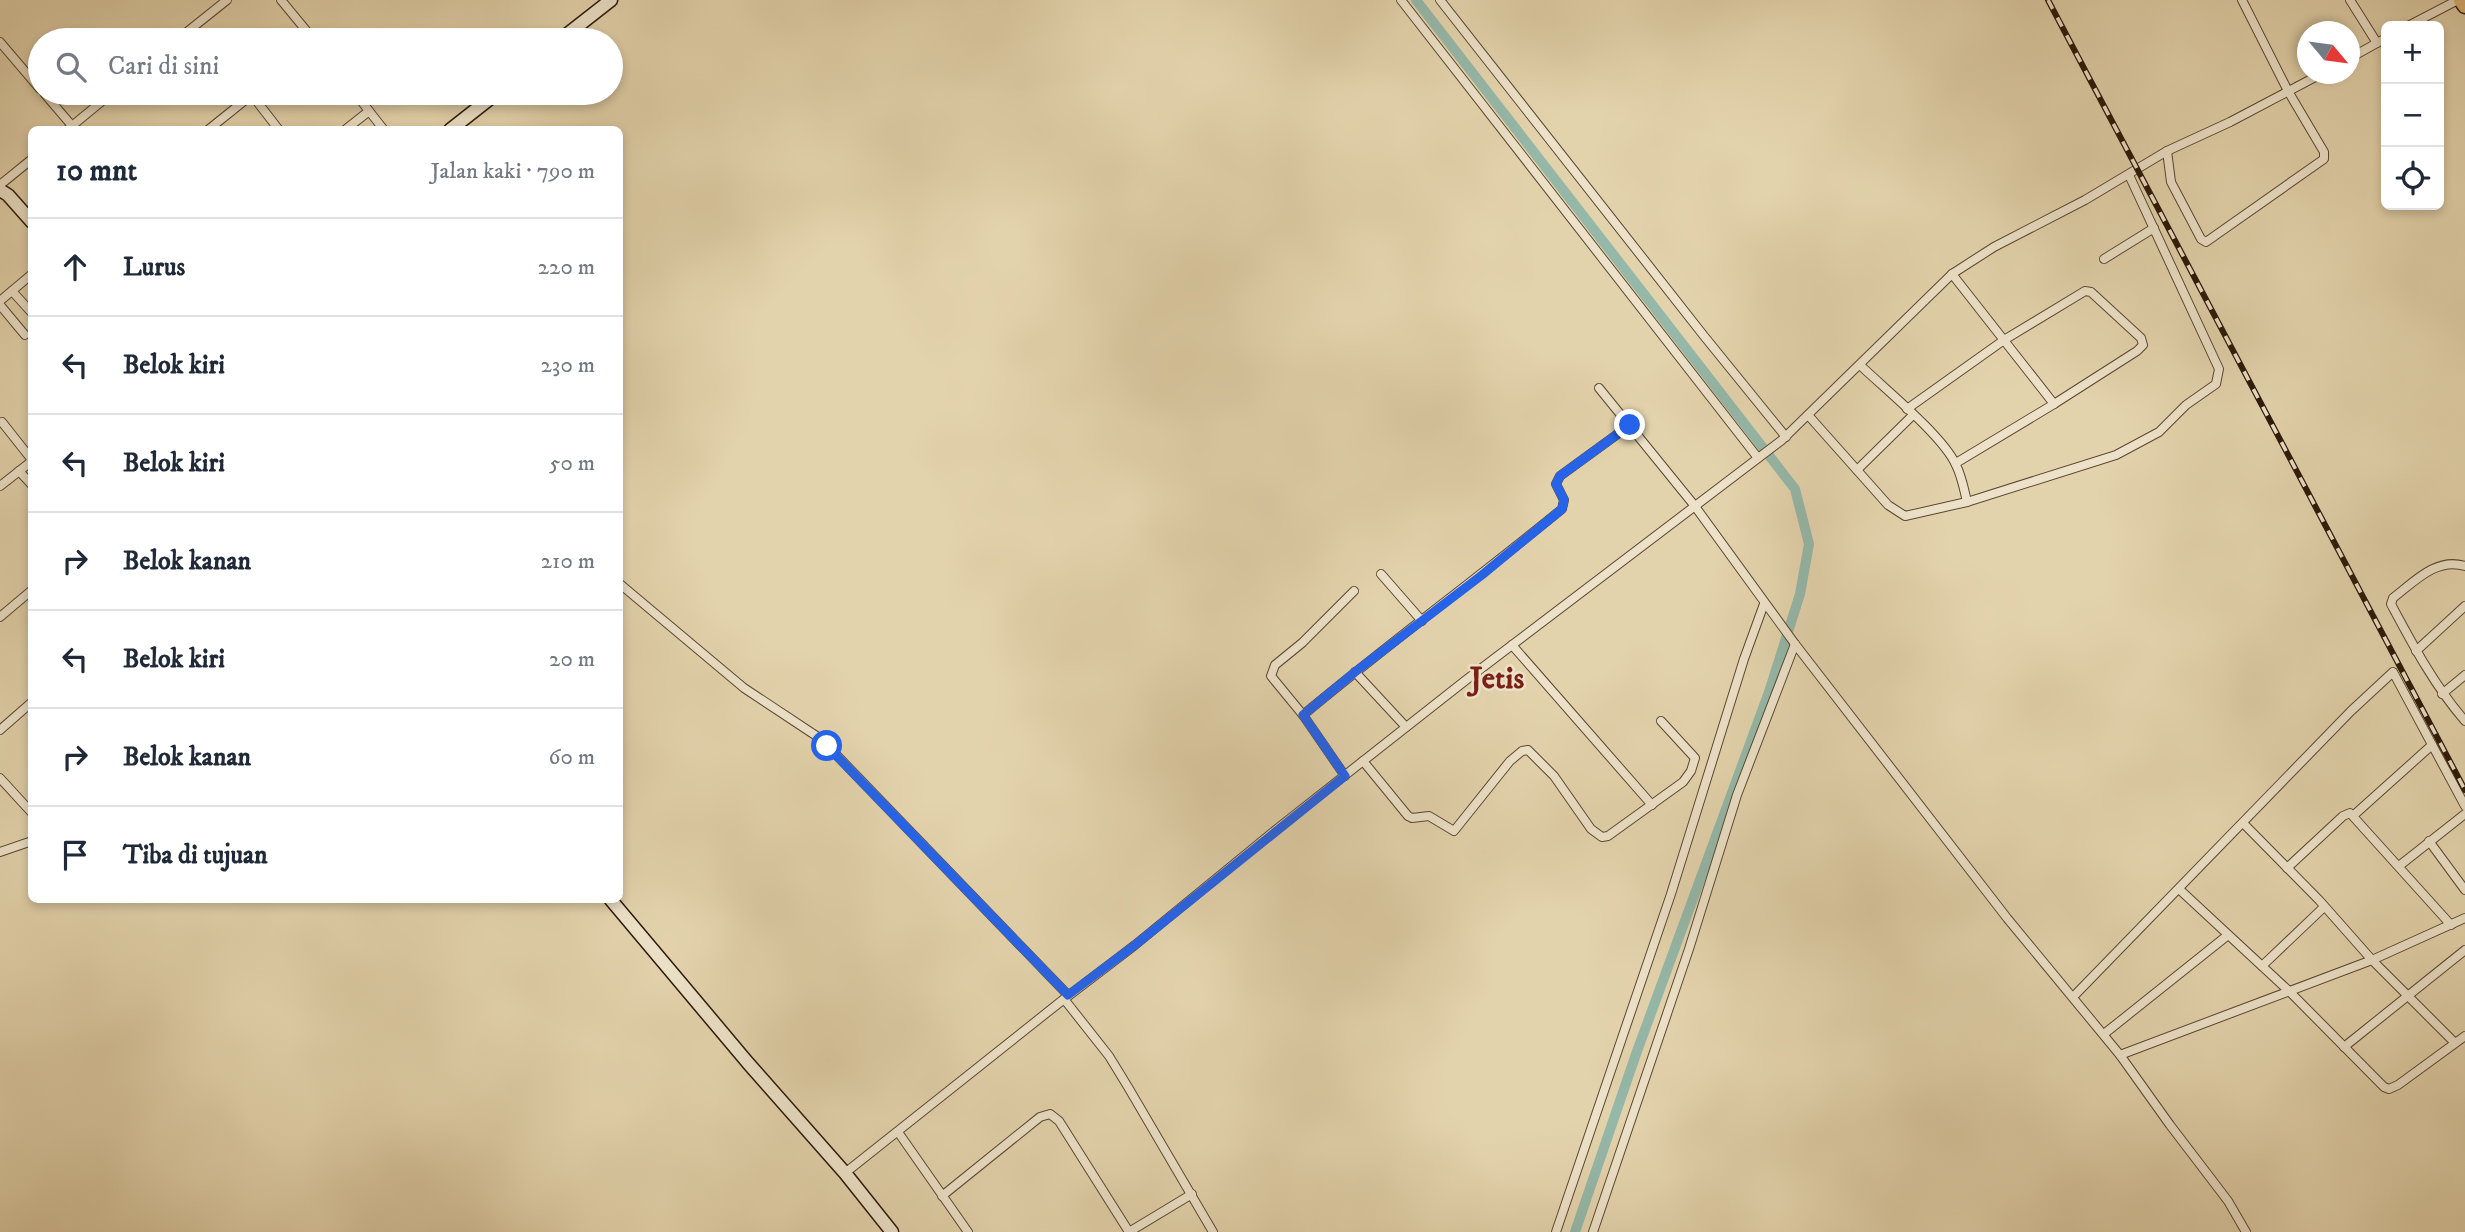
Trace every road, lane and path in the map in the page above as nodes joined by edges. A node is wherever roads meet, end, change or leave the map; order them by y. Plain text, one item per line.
1 (227, 0) edge
2 (281, 0) edge
3 (611, 0) edge
4 (1401, 0) edge
5 (1440, 0) edge
6 (2242, 0) edge
7 (2350, 0) edge
8 (2460, 0) edge
9 (2465, 6) edge
10 (2418, 21) edge
11 (192, 28) edge
12 (303, 28) edge
13 (575, 28) edge
14 (2381, 41) edge
15 (0, 42) edge
16 (2377, 43) junction
17 (2360, 52) edge
18 (28, 75) edge
19 (2301, 84) edge
20 (2288, 91) junction
21 (53, 105) edge
22 (98, 105) edge
23 (239, 105) edge
24 (261, 105) edge
25 (364, 105) edge
26 (482, 105) edge
27 (369, 111) junction
28 (69, 126) edge
29 (73, 126) edge
30 (213, 126) edge
31 (276, 126) edge
32 (350, 126) edge
33 (381, 126) edge
34 (455, 126) edge
35 (2166, 151) junction
36 (28, 163) edge
37 (2129, 175) junction
38 (0, 188) edge
39 (28, 218) edge
40 (2154, 228) junction
41 (2104, 259) dead end
42 (1952, 274) junction
43 (28, 277) edge
44 (12, 290) junction
45 (0, 303) edge
46 (28, 308) edge
47 (24, 335) dead end
48 (2004, 340) junction
49 (1860, 365) junction
50 (1599, 388) dead end
51 (2054, 404) junction
52 (1910, 412) junction
53 (1808, 415) junction
54 (2, 422) edge
55 (1630, 425) junction
56 (1784, 438) junction
57 (28, 455) edge
58 (1759, 457) junction
59 (28, 463) edge
60 (1956, 463) junction
61 (1857, 470) junction
62 (19, 471) junction
63 (28, 481) edge
64 (0, 486) edge
65 (1966, 502) junction
66 (1693, 505) junction
67 (2465, 566) edge
68 (1381, 574) dead end
69 (623, 587) edge
70 (1353, 591) dead end
71 (28, 593) edge
72 (1764, 604) junction
73 (2465, 606) edge
74 (0, 617) edge
75 (1422, 621) junction
76 (1792, 641) junction
77 (1512, 645) junction
78 (2416, 651) junction
79 (1355, 672) junction
80 (2465, 676) edge
81 (2442, 694) junction
82 (28, 706) edge
83 (1303, 715) junction
84 (1661, 721) dead end
85 (2465, 721) edge
86 (1406, 727) junction
87 (0, 730) edge
88 (2432, 745) junction
89 (1695, 758) junction
90 (1714, 760) junction
91 (1363, 761) junction
92 (1345, 776) junction
93 (0, 778) edge
94 (1652, 805) junction
95 (2465, 806) edge
96 (28, 809) edge
97 (2465, 814) edge
98 (2354, 815) junction
99 (2243, 823) junction
100 (2429, 841) junction
101 (28, 842) edge
102 (0, 852) edge
103 (2399, 866) junction
104 (2287, 867) junction
105 (2179, 889) junction
106 (2465, 890) edge
107 (614, 903) edge
108 (2325, 907) junction
109 (2465, 918) edge
110 (2451, 925) junction
111 (2228, 935) junction
112 (2465, 950) edge
113 (2372, 960) junction
114 (2262, 967) junction
115 (2290, 992) junction
116 (2407, 995) junction
117 (1066, 997) junction
118 (2073, 997) junction
119 (2104, 1034) junction
120 (2465, 1035) edge
121 (2454, 1042) junction
122 (2344, 1047) junction
123 (2120, 1055) junction
124 (898, 1132) junction
125 (845, 1173) junction
126 (1192, 1194) junction
127 (942, 1196) junction
128 (892, 1232) edge
129 (968, 1232) edge
130 (1129, 1232) edge
131 (1213, 1232) edge
132 (1556, 1232) edge
133 (1593, 1232) edge
134 (2246, 1232) edge

1 - 11 street
2 - 12 street
3 - 13 main road
4 - 58 street
5 - 56 street
6 - 20 street
7 - 16 street
8 - 9 highway
8 - 10 street
14 - 16 street
15 - 18 street
16 - 17 street
19 - 20 street
20 - 35 street
20 - 35 street
21 - 28 street
22 - 29 street
23 - 30 street
24 - 31 street
25 - 27 street
26 - 34 main road
27 - 32 street
27 - 33 street
35 - 37 street
36 - 38 street
37 - 40 street
37 - 42 street
38 - 39 main road
40 - 41 street
40 - 65 street
42 - 48 street
42 - 49 street
43 - 44 street
44 - 45 street
44 - 46 street
45 - 47 street
48 - 51 street
48 - 51 street
48 - 52 street
49 - 52 street
49 - 53 street
50 - 55 street
51 - 60 street
52 - 60 street
52 - 61 street
53 - 56 street
53 - 61 street
54 - 57 street
55 - 66 street
55 - 75 street
56 - 58 street
58 - 66 street
59 - 62 street
60 - 65 street
61 - 65 street
62 - 63 street
62 - 64 street
66 - 72 street
66 - 77 street
67 - 78 street
68 - 75 street
69 - 117 street
70 - 83 street
71 - 74 street
72 - 76 street
72 - 90 street
73 - 78 street
75 - 79 street
76 - 118 street
76 - 133 street
77 - 86 street
77 - 94 street
78 - 81 street
79 - 83 street
79 - 86 street
80 - 81 street
81 - 85 street
82 - 87 street
83 - 92 street
84 - 89 street
86 - 91 street
88 - 95 street
88 - 98 street
88 - 99 street
89 - 90 street
89 - 94 street
90 - 132 street
91 - 92 street
91 - 94 street
92 - 117 street
93 - 96 street
97 - 100 street
98 - 103 street
98 - 104 street
99 - 104 street
99 - 105 street
100 - 103 street
100 - 106 street
101 - 102 street
103 - 110 street
104 - 108 street
105 - 111 street
105 - 118 street
107 - 125 main road
108 - 113 street
108 - 114 street
109 - 110 street
110 - 113 street
111 - 114 street
111 - 119 street
112 - 116 street
113 - 115 street
113 - 116 street
114 - 115 street
115 - 122 street
115 - 123 street
116 - 121 street
116 - 122 street
117 - 124 street
117 - 126 street
118 - 119 street
119 - 123 street
120 - 121 street
121 - 122 street
123 - 134 street
124 - 125 street
124 - 127 street
125 - 128 main road
126 - 130 street
126 - 131 street
127 - 129 street
127 - 130 street

